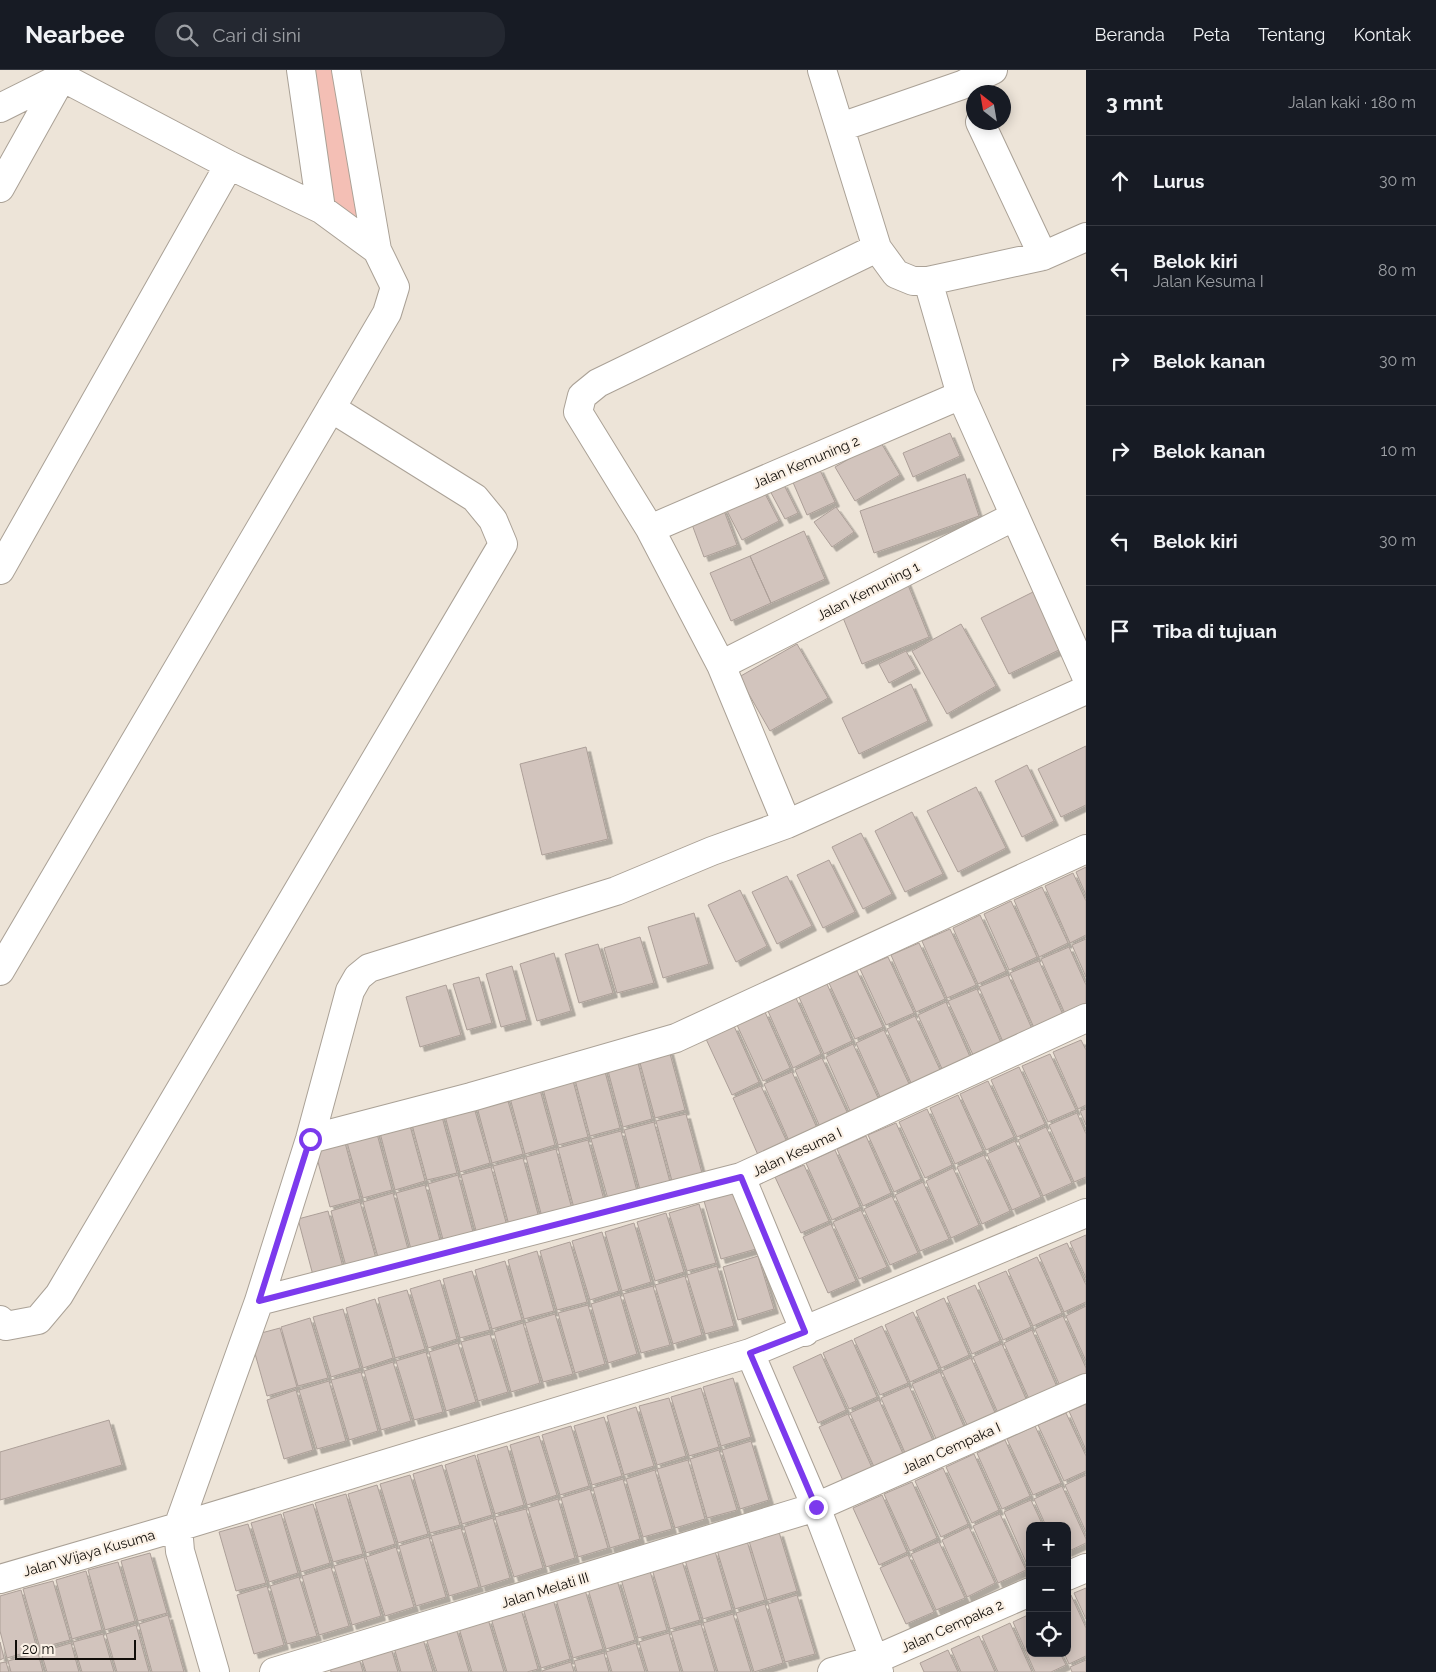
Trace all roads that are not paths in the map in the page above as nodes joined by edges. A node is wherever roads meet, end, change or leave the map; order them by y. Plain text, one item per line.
1 (301, 70) edge
2 (346, 70) edge
3 (822, 70) edge
4 (993, 70) edge
5 (62, 77) junction
6 (962, 85) junction
7 (966, 93) edge
8 (0, 108) edge
9 (841, 127) junction
10 (984, 130) edge
11 (229, 166) junction
12 (0, 188) edge
13 (321, 209) junction
14 (1086, 237) edge
15 (877, 248) junction
16 (377, 250) junction
17 (1043, 256) junction
18 (928, 281) junction
19 (961, 395) junction
20 (331, 408) junction
21 (1015, 516) junction
22 (650, 529) junction
23 (0, 570) edge
24 (720, 666) junction
25 (1086, 676) edge
26 (1086, 690) edge
27 (787, 824) junction
28 (1086, 849) edge
29 (0, 971) edge
30 (1086, 1018) edge
31 (310, 1139) junction
32 (741, 1177) junction
33 (1086, 1213) edge
34 (259, 1301) junction
35 (0, 1320) edge
36 (805, 1332) junction
37 (750, 1353) junction
38 (1086, 1388) edge
39 (816, 1507) junction
40 (178, 1527) junction
41 (1086, 1568) edge
42 (1071, 1574) edge
43 (0, 1579) edge
44 (1026, 1594) edge
45 (877, 1666) edge
46 (215, 1672) edge
47 (274, 1672) edge
48 (832, 1672) edge

1 - 13 street
2 - 16 street
3 - 9 street
4 - 6 street
5 - 8 street
5 - 11 street
5 - 12 street
6 - 7 street
6 - 9 street
9 - 15 street
10 - 17 street
11 - 13 street
11 - 23 street
13 - 16 street
14 - 17 street
15 - 18 street
15 - 22 street
16 - 20 street
17 - 18 street
18 - 19 street
19 - 21 street
19 - 22 street, Jalan Kemuning 2
20 - 29 street
20 - 35 street
21 - 24 street, Jalan Kemuning 1
21 - 25 street
22 - 24 street
24 - 27 street
26 - 27 street
27 - 31 street
28 - 31 street
30 - 32 street, Jalan Kesuma I
31 - 34 street
32 - 34 street, Jalan Kesuma I
32 - 36 street
33 - 36 street, Jalan Wijaya Kusuma
34 - 40 street
36 - 37 street, Jalan Wijaya Kusuma
37 - 39 street
37 - 40 street, Jalan Wijaya Kusuma
38 - 39 street, Jalan Cempaka I
39 - 45 street
39 - 47 street, Jalan Melati III
40 - 43 street, Jalan Wijaya Kusuma
40 - 46 street
41 - 42 street
44 - 45 street, Jalan Cempaka 2
45 - 48 street, Jalan Cempaka 2

